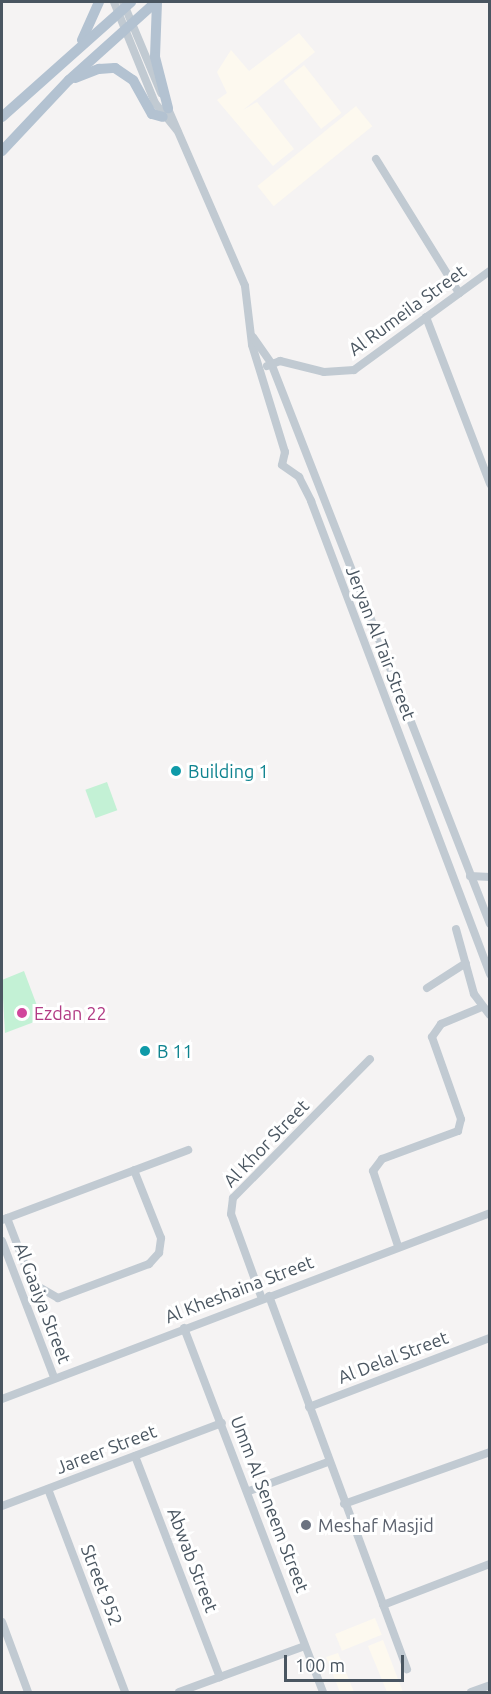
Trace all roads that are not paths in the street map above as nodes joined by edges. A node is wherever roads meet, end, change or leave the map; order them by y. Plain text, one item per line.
1 (99, 2) edge
2 (145, 2) edge
3 (157, 2) edge
4 (125, 11) edge
5 (80, 46) junction
6 (69, 80) junction
7 (166, 113) junction
8 (2, 117) edge
9 (2, 151) edge
10 (376, 159) dead end
11 (489, 271) edge
12 (459, 293) junction
13 (426, 317) junction
14 (249, 328) junction
15 (271, 363) junction
16 (262, 374) junction
17 (308, 462) junction
18 (290, 470) junction
19 (489, 484) edge
20 (470, 876) junction
21 (489, 877) edge
22 (489, 924) edge
23 (456, 929) dead end
24 (466, 963) junction
25 (489, 974) edge
26 (427, 988) dead end
27 (482, 1007) junction
28 (489, 1015) edge
29 (370, 1059) dead end
30 (188, 1150) dead end
31 (134, 1170) junction
32 (489, 1213) edge
33 (4, 1219) edge
34 (2, 1241) edge
35 (398, 1246) junction
36 (266, 1297) junction
37 (184, 1328) junction
38 (489, 1338) edge
39 (54, 1377) junction
40 (2, 1399) edge
41 (309, 1407) junction
42 (222, 1423) junction
43 (489, 1452) edge
44 (135, 1456) junction
45 (328, 1462) junction
46 (48, 1489) junction
47 (249, 1491) junction
48 (344, 1504) junction
49 (2, 1506) edge
50 (489, 1564) edge
51 (383, 1605) junction
52 (2, 1622) edge
53 (305, 1646) junction
54 (407, 1669) dead end
55 (220, 1677) junction
56 (489, 1685) edge
57 (28, 1692) edge
58 (125, 1692) edge
59 (179, 1692) edge
60 (323, 1692) edge
61 (471, 1692) edge

1 - 5 main road
2 - 4 main road
3 - 4 main road
3 - 7 main road
4 - 5 main road
4 - 6 main road
4 - 7 street, Jeryan Al Tair Street
5 - 8 main road
6 - 7 main road
6 - 9 main road
7 - 14 street, Jeryan Al Tair Street
10 - 12 street
11 - 12 street, Al Rumeila Street
12 - 13 street, Al Rumeila Street
13 - 15 street, Al Rumeila Street
13 - 19 street
14 - 15 street, Jeryan Al Tair Street
14 - 16 street, Jeryan Al Tair Street
15 - 16 street
15 - 17 street, Jeryan Al Tair Street
16 - 18 street, Jeryan Al Tair Street
17 - 18 street
17 - 20 street, Jeryan Al Tair Street
18 - 25 street, Jeryan Al Tair Street
20 - 21 street
20 - 22 street, Jeryan Al Tair Street
23 - 24 street
24 - 26 street
24 - 27 street
27 - 28 street
27 - 35 street
29 - 36 street, Al Khor Street
30 - 31 street
31 - 33 street
31 - 33 street
32 - 35 street, Al Kheshaina Street
34 - 39 street, Al Gaaiya Street
35 - 36 street, Al Kheshaina Street
36 - 37 street, Al Kheshaina Street
36 - 41 street, Al Khor Street
37 - 39 street, Al Kheshaina Street
37 - 42 street, Umm Al Seneem Street
38 - 41 street, Al Delal Street
39 - 40 street, Al Kheshaina Street
41 - 45 street, Al Khor Street
42 - 44 street, Jareer Street
42 - 47 street, Umm Al Seneem Street
43 - 48 street
44 - 46 street, Jareer Street
44 - 55 street, Abwab Street
45 - 47 street
45 - 48 street, Al Khor Street
46 - 49 street, Jareer Street
46 - 58 street, Street 952
47 - 53 street, Umm Al Seneem Street
48 - 51 street, Al Khor Street
50 - 51 street
51 - 54 street, Al Khor Street
52 - 57 street
53 - 55 street
53 - 60 street, Umm Al Seneem Street
55 - 59 street
56 - 61 street

